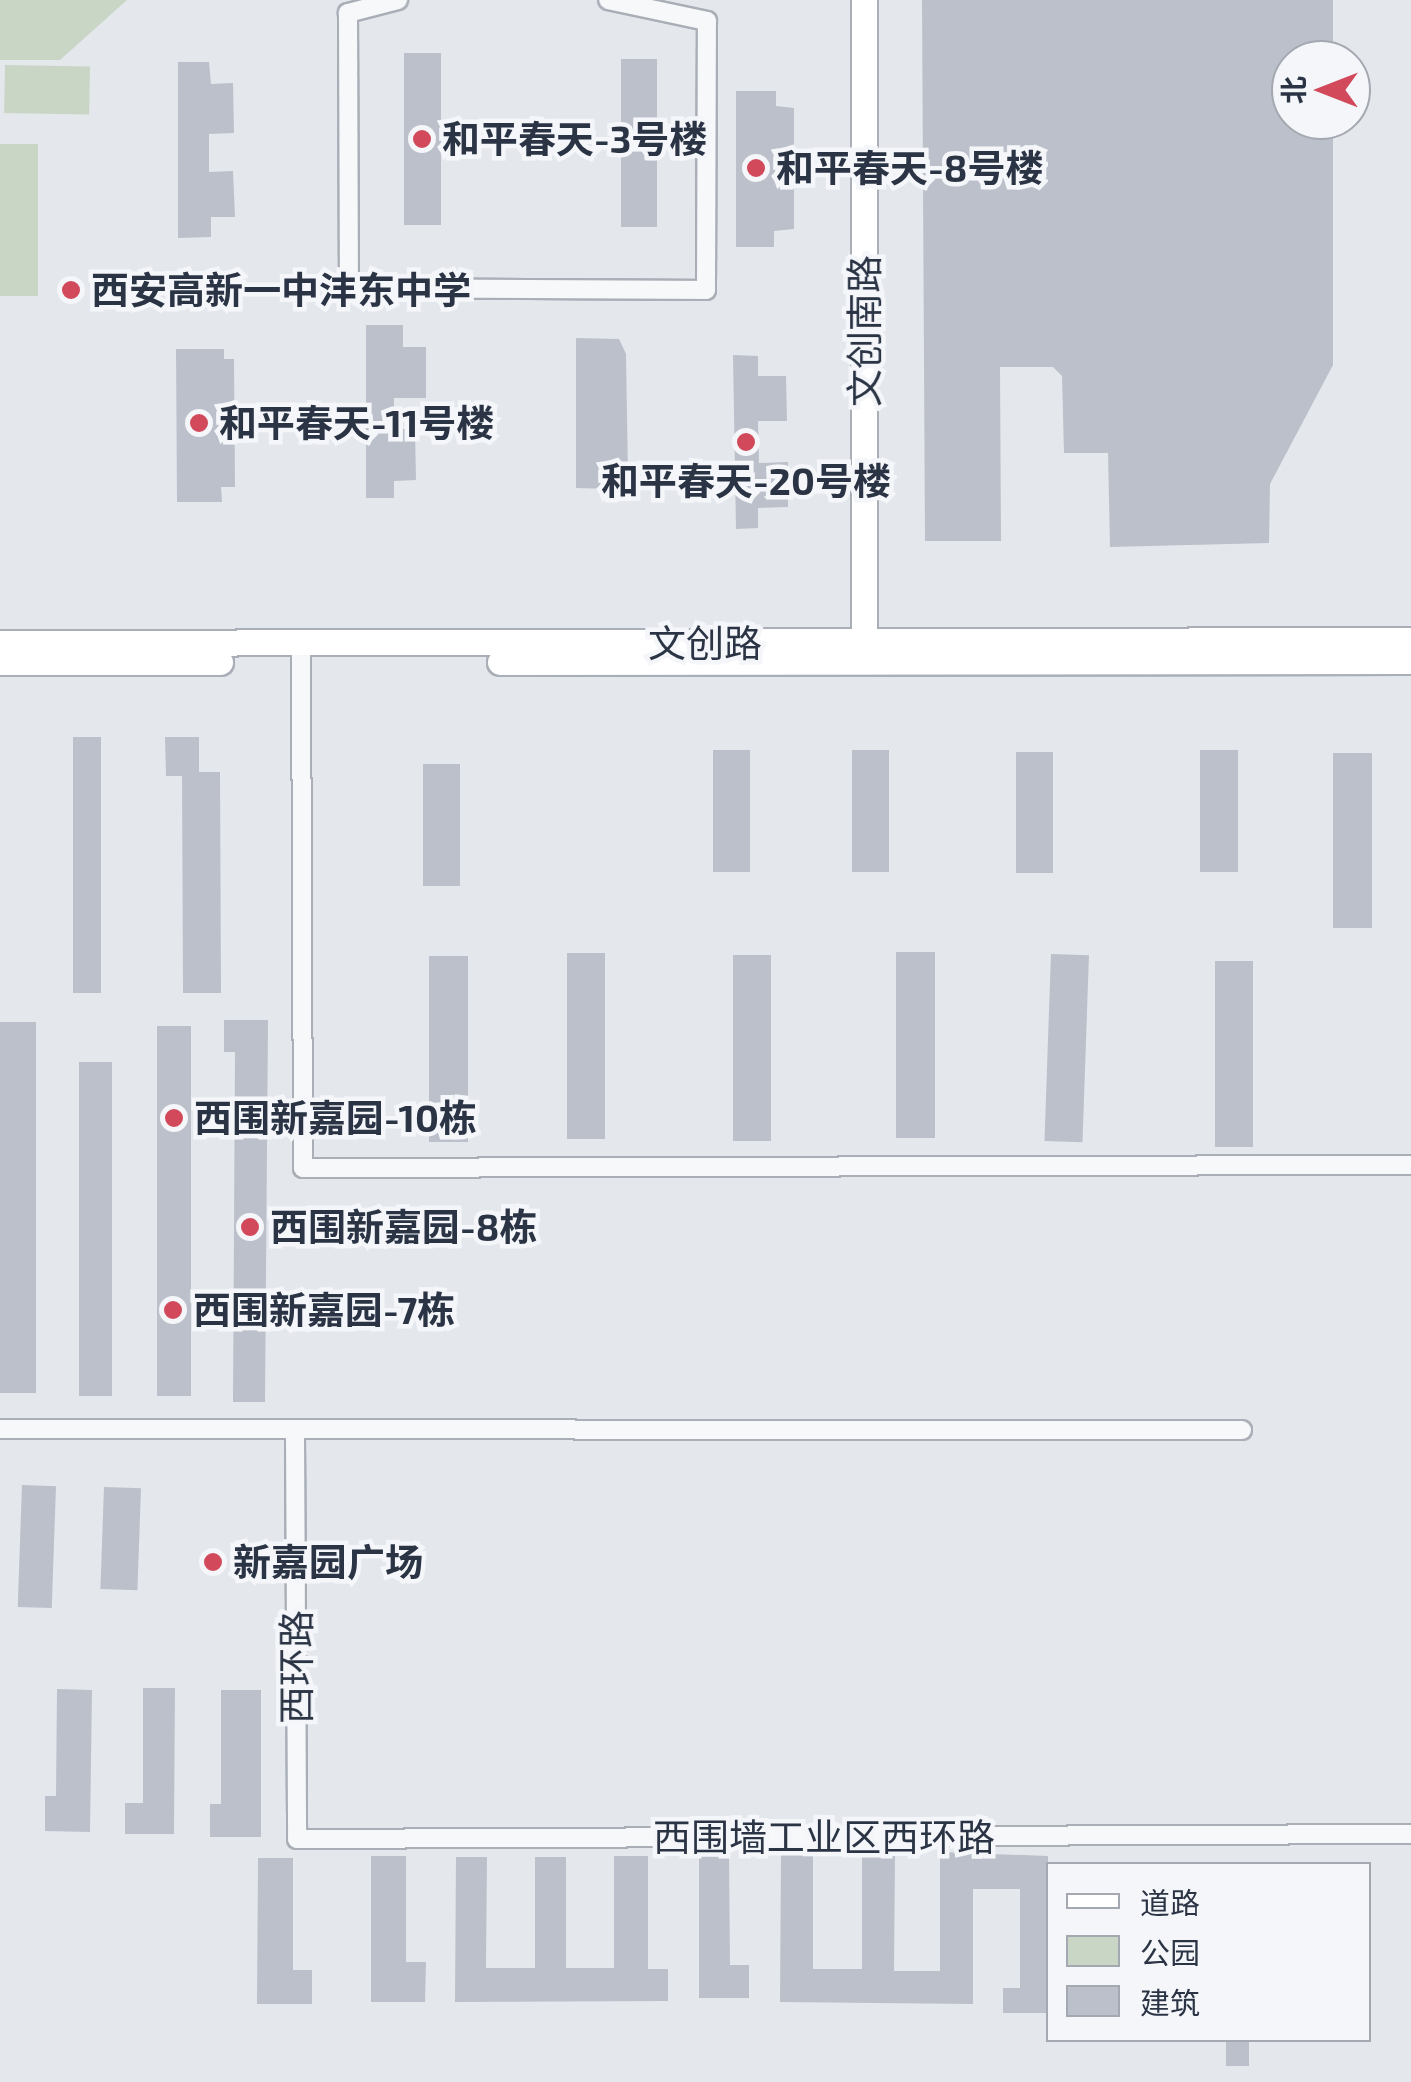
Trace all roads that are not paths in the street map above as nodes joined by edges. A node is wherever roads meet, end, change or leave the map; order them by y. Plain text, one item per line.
1 (398, 0) edge
2 (608, 0) edge
3 (864, 0) edge
4 (1411, 640) edge
5 (0, 644) edge
6 (864, 652) junction
7 (301, 653) junction
8 (1411, 661) edge
9 (0, 662) edge
10 (1411, 1165) edge
11 (0, 1429) edge
12 (1242, 1430) dead end
13 (295, 1435) junction
14 (1411, 1834) edge
15 (297, 1839) joint

1 - 2 street
3 - 6 street, 文创南路
4 - 6 street, 文创路
5 - 7 street, 文创路
6 - 7 street, 文创路
6 - 8 street, 文创路
7 - 9 street, 文创路
7 - 10 street
11 - 13 street
12 - 13 street
13 - 15 street, 西环路
14 - 15 street, 西围墙工业区西环路

